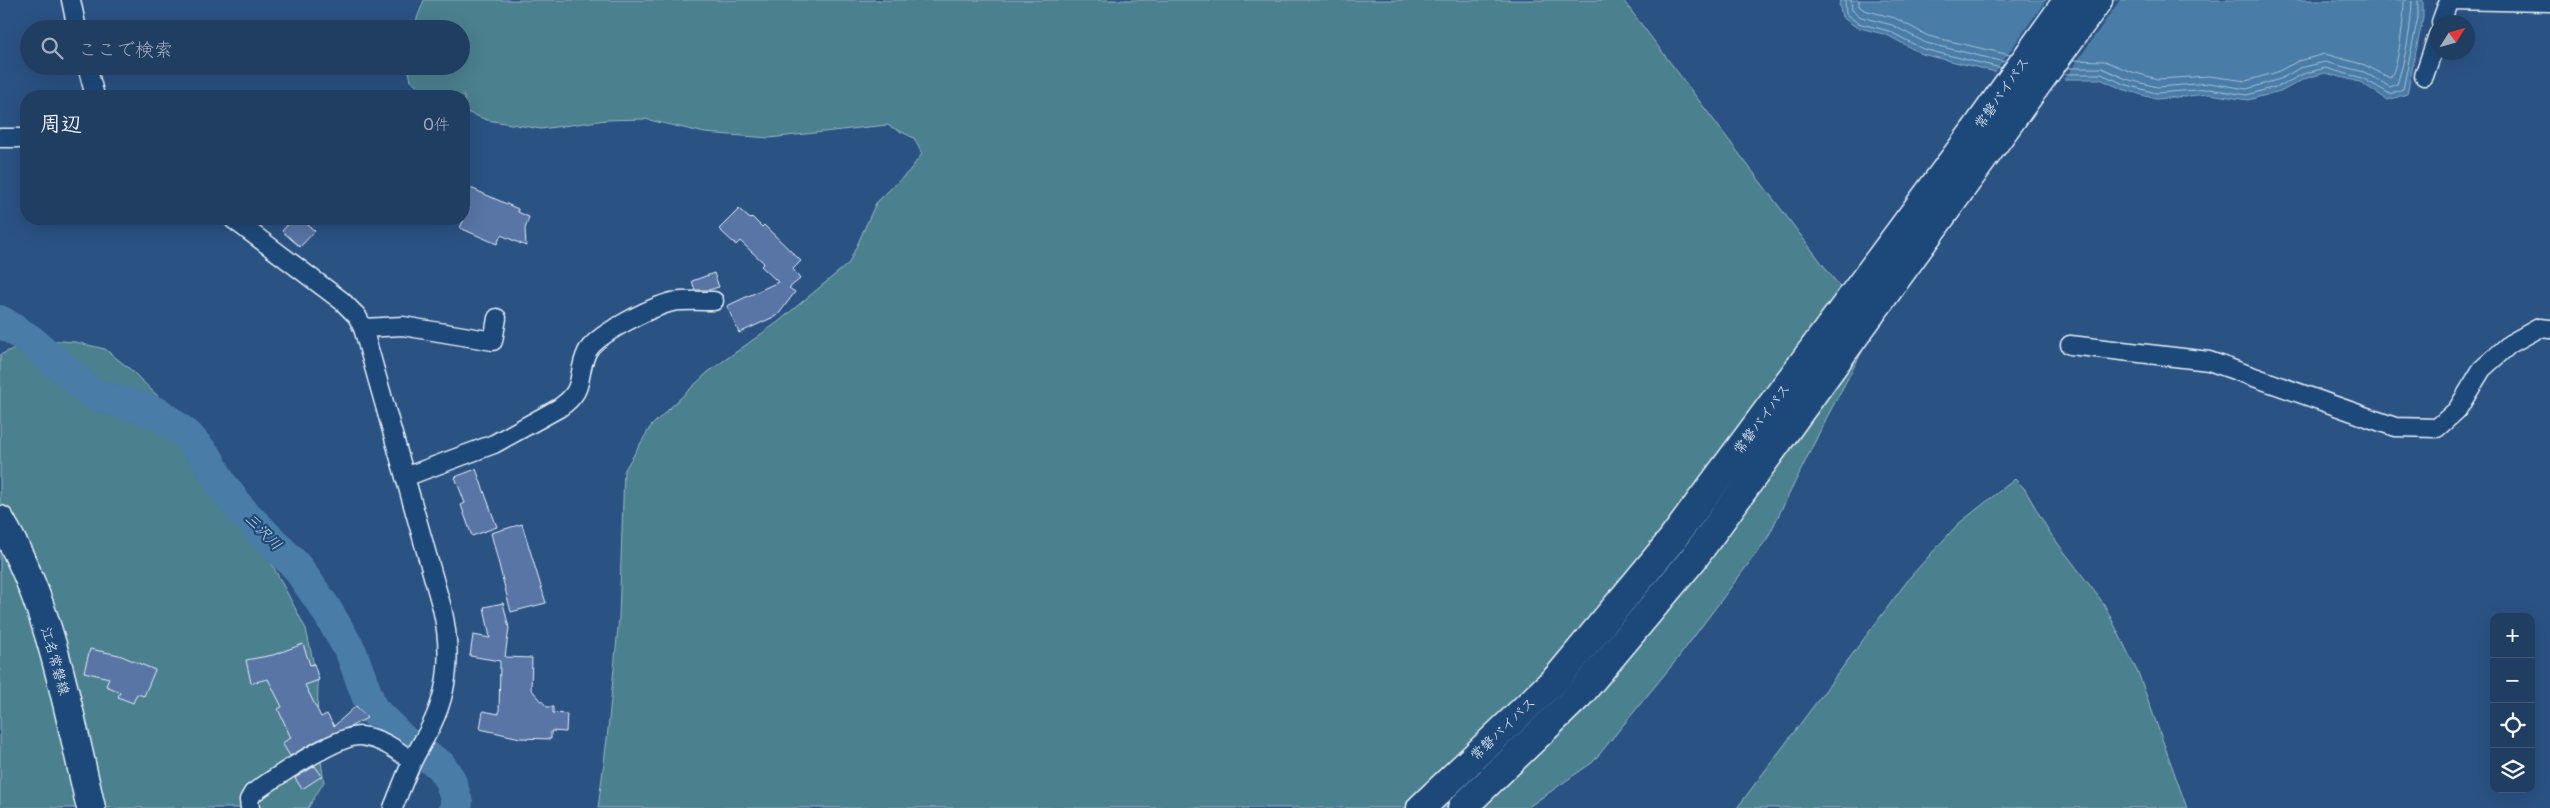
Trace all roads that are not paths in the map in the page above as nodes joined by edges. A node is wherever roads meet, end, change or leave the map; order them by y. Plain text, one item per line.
1 (71, 0) edge
2 (2068, 0) edge
3 (2098, 0) edge
4 (2550, 2) edge
5 (2444, 15) edge
6 (76, 20) edge
7 (2430, 58) edge
8 (89, 75) edge
9 (2424, 76) dead end
10 (93, 90) edge
11 (0, 138) edge
12 (20, 138) edge
13 (1983, 140) junction
14 (242, 225) edge
15 (714, 300) dead end
16 (497, 318) dead end
17 (363, 328) junction
18 (2550, 329) edge
19 (2070, 345) dead end
20 (405, 477) junction
21 (0, 520) edge
22 (412, 761) junction
23 (91, 808) edge
24 (250, 808) edge
25 (393, 808) edge
26 (1421, 808) edge
27 (1462, 808) edge

1 - 6 street
2 - 13 main road, 常磐バイパス
3 - 13 main road, 常磐バイパス
4 - 5 street
7 - 9 street
8 - 10 street
11 - 12 street
13 - 26 main road, 常磐バイパス
13 - 27 main road, 常磐バイパス
14 - 17 street
15 - 20 street
16 - 17 street
17 - 20 street
18 - 19 street
20 - 22 street
21 - 23 main road, 江名常磐線
22 - 24 street
22 - 25 street

